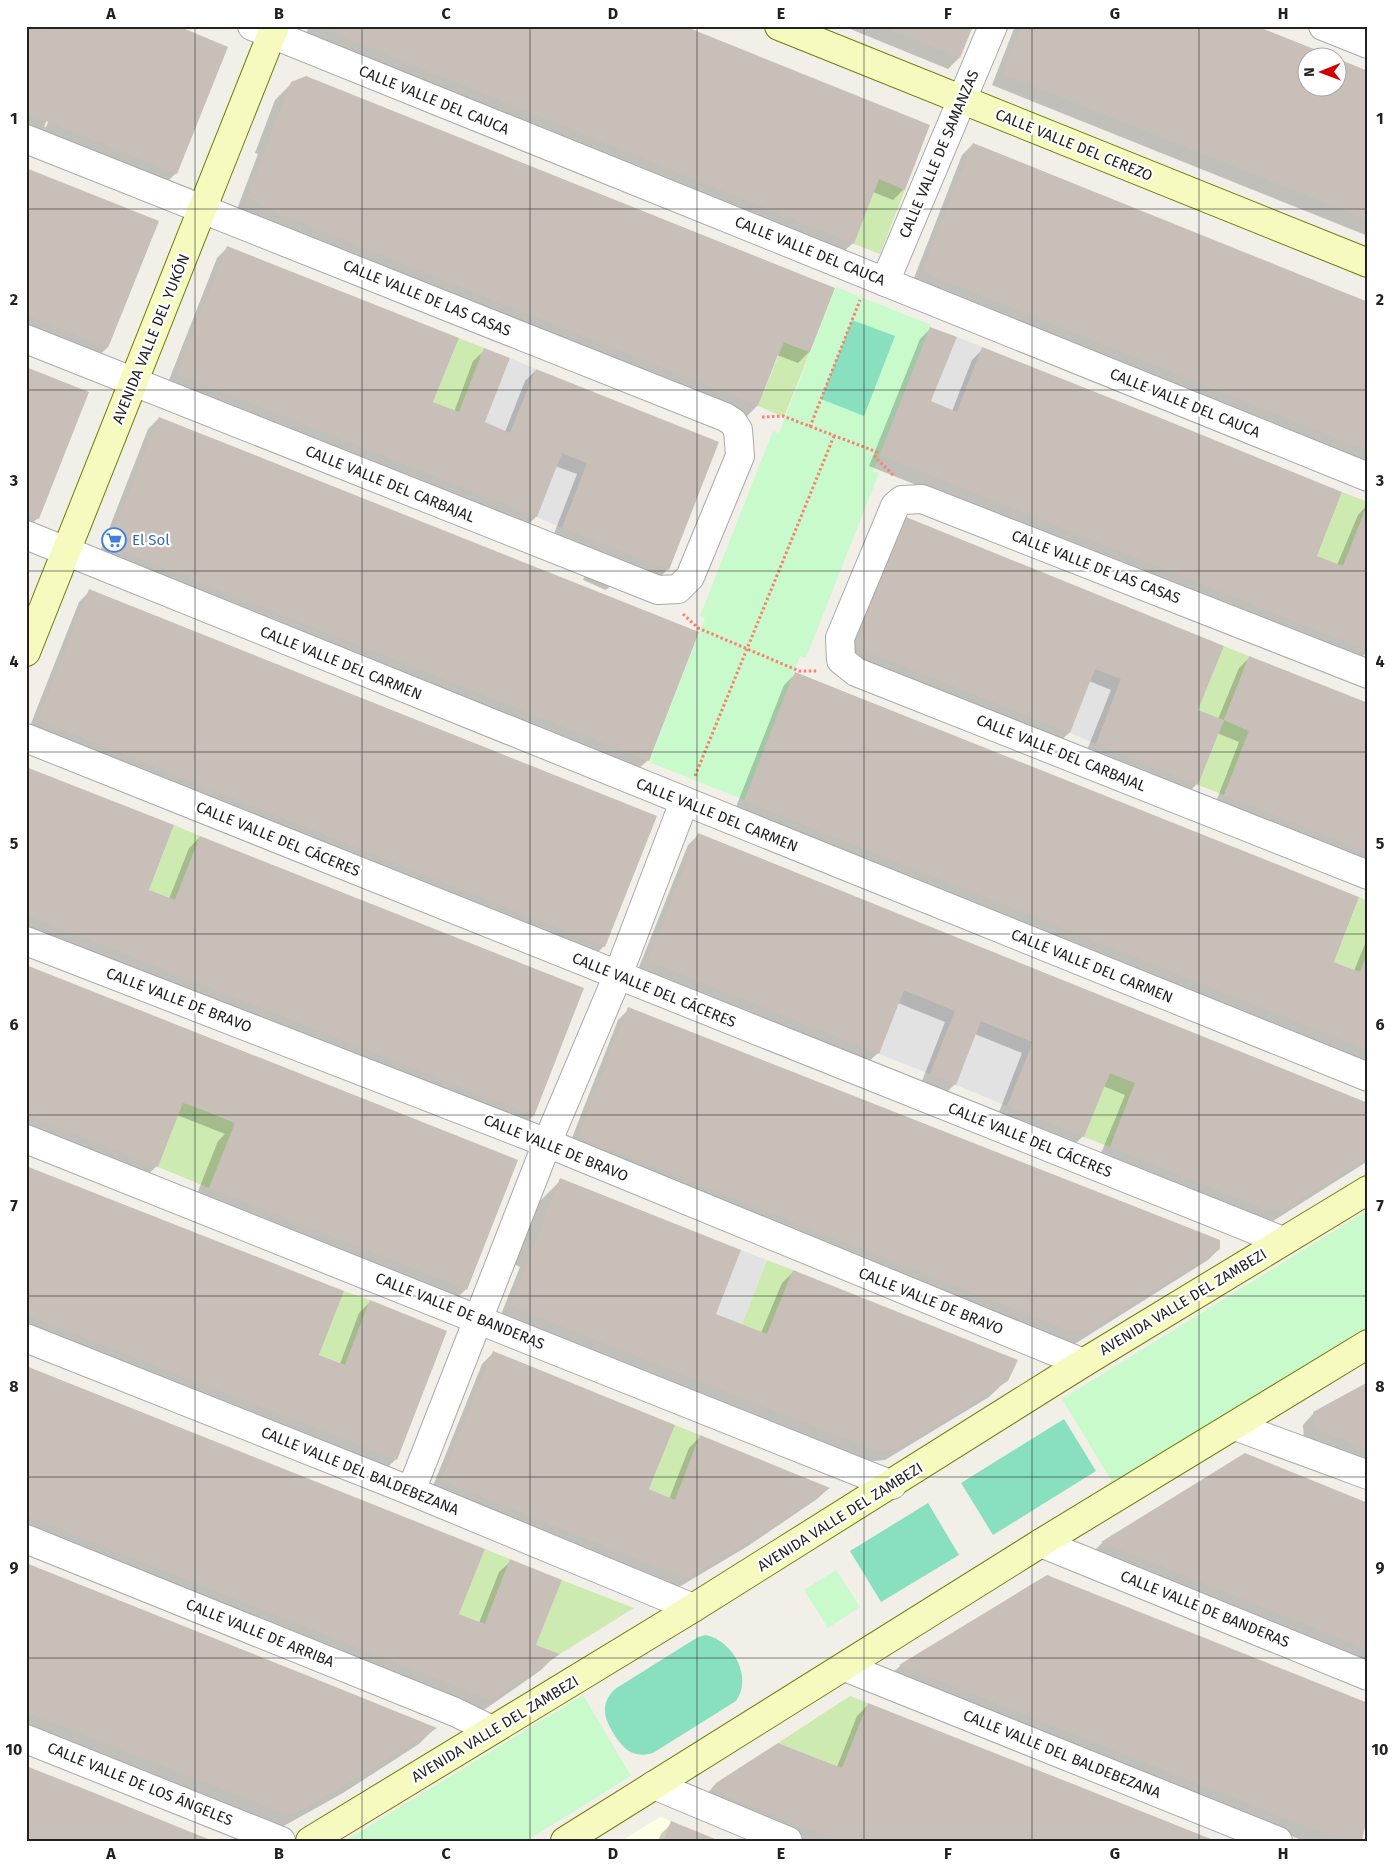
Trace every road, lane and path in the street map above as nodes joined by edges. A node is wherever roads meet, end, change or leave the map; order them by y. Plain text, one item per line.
1 (779, 26) edge
2 (993, 26) edge
3 (1323, 26) edge
4 (267, 29) edge
5 (1368, 44) edge
6 (962, 100) junction
7 (26, 139) edge
8 (203, 209) junction
9 (1368, 263) edge
10 (877, 279) junction
11 (26, 338) edge
12 (134, 382) junction
13 (810, 427) junction
14 (738, 430) junction
15 (834, 436) junction
16 (1368, 477) edge
17 (902, 500) junction
18 (26, 535) edge
19 (66, 551) junction
20 (678, 589) junction
21 (747, 649) junction
22 (26, 652) edge
23 (841, 660) junction
24 (1368, 674) edge
25 (26, 738) edge
26 (684, 802) junction
27 (1368, 876) edge
28 (26, 941) edge
29 (618, 975) junction
30 (1368, 1077) edge
31 (26, 1139) edge
32 (547, 1143) junction
33 (1368, 1190) edge
34 (1283, 1241) junction
35 (480, 1318) junction
36 (26, 1338) edge
37 (1368, 1344) edge
38 (1083, 1363) junction
39 (1235, 1426) junction
40 (1368, 1475) edge
41 (892, 1485) junction
42 (411, 1491) junction
43 (26, 1539) edge
44 (1041, 1543) junction
45 (693, 1608) junction
46 (845, 1667) junction
47 (1368, 1676) edge
48 (492, 1730) junction
49 (26, 1739) edge
50 (654, 1785) junction
51 (281, 1841) edge
52 (310, 1841) edge
53 (565, 1841) edge
54 (788, 1841) edge
55 (1278, 1841) edge

1 - 6 street, CALLE VALLE DEL CEREZO
2 - 6 street, CALLE VALLE DE SAMANZAS
3 - 5 street
4 - 8 street, AVENIDA VALLE DEL YUKÓN
4 - 10 street, CALLE VALLE DEL CAUCA
6 - 9 street, CALLE VALLE DEL CEREZO
6 - 10 street, CALLE VALLE DE SAMANZAS
7 - 8 street, CALLE VALLE DE LAS CASAS
8 - 12 street, AVENIDA VALLE DEL YUKÓN
8 - 14 street, CALLE VALLE DE LAS CASAS
10 - 13 path
10 - 16 street, CALLE VALLE DEL CAUCA
11 - 12 street, CALLE VALLE DEL CARBAJAL
12 - 19 street, AVENIDA VALLE DEL YUKÓN
12 - 20 street, CALLE VALLE DEL CARBAJAL
13 - 14 path
13 - 15 path
14 - 20 street
15 - 17 path
15 - 21 path
17 - 23 street
17 - 24 street, CALLE VALLE DE LAS CASAS
18 - 19 street, CALLE VALLE DEL CARMEN
19 - 22 street, AVENIDA VALLE DEL YUKÓN
19 - 26 street, CALLE VALLE DEL CARMEN
20 - 21 path
21 - 23 path
21 - 26 path
23 - 27 street, CALLE VALLE DEL CARBAJAL
25 - 29 street, CALLE VALLE DEL CÁCERES
26 - 29 street
26 - 30 street, CALLE VALLE DEL CARMEN
28 - 32 street, CALLE VALLE DE BRAVO
29 - 32 street
29 - 34 street, CALLE VALLE DEL CÁCERES
31 - 35 street, CALLE VALLE DE BANDERAS
32 - 35 street
32 - 38 street, CALLE VALLE DE BRAVO
33 - 34 street, AVENIDA VALLE DEL ZAMBEZI
34 - 38 street, AVENIDA VALLE DEL ZAMBEZI
35 - 41 street, CALLE VALLE DE BANDERAS
35 - 42 street
36 - 42 street, CALLE VALLE DEL BALDEBEZANA
37 - 39 street
38 - 41 street, AVENIDA VALLE DEL ZAMBEZI
39 - 40 street
39 - 44 street
41 - 45 street, AVENIDA VALLE DEL ZAMBEZI
42 - 45 street, CALLE VALLE DEL BALDEBEZANA
43 - 48 street, CALLE VALLE DE ARRIBA
44 - 46 street
44 - 47 street, CALLE VALLE DE BANDERAS
45 - 48 street, AVENIDA VALLE DEL ZAMBEZI
46 - 50 street
46 - 55 street, CALLE VALLE DEL BALDEBEZANA
48 - 52 street, AVENIDA VALLE DEL ZAMBEZI
49 - 51 street, CALLE VALLE DE LOS ÁNGELES
50 - 53 street
50 - 54 street

